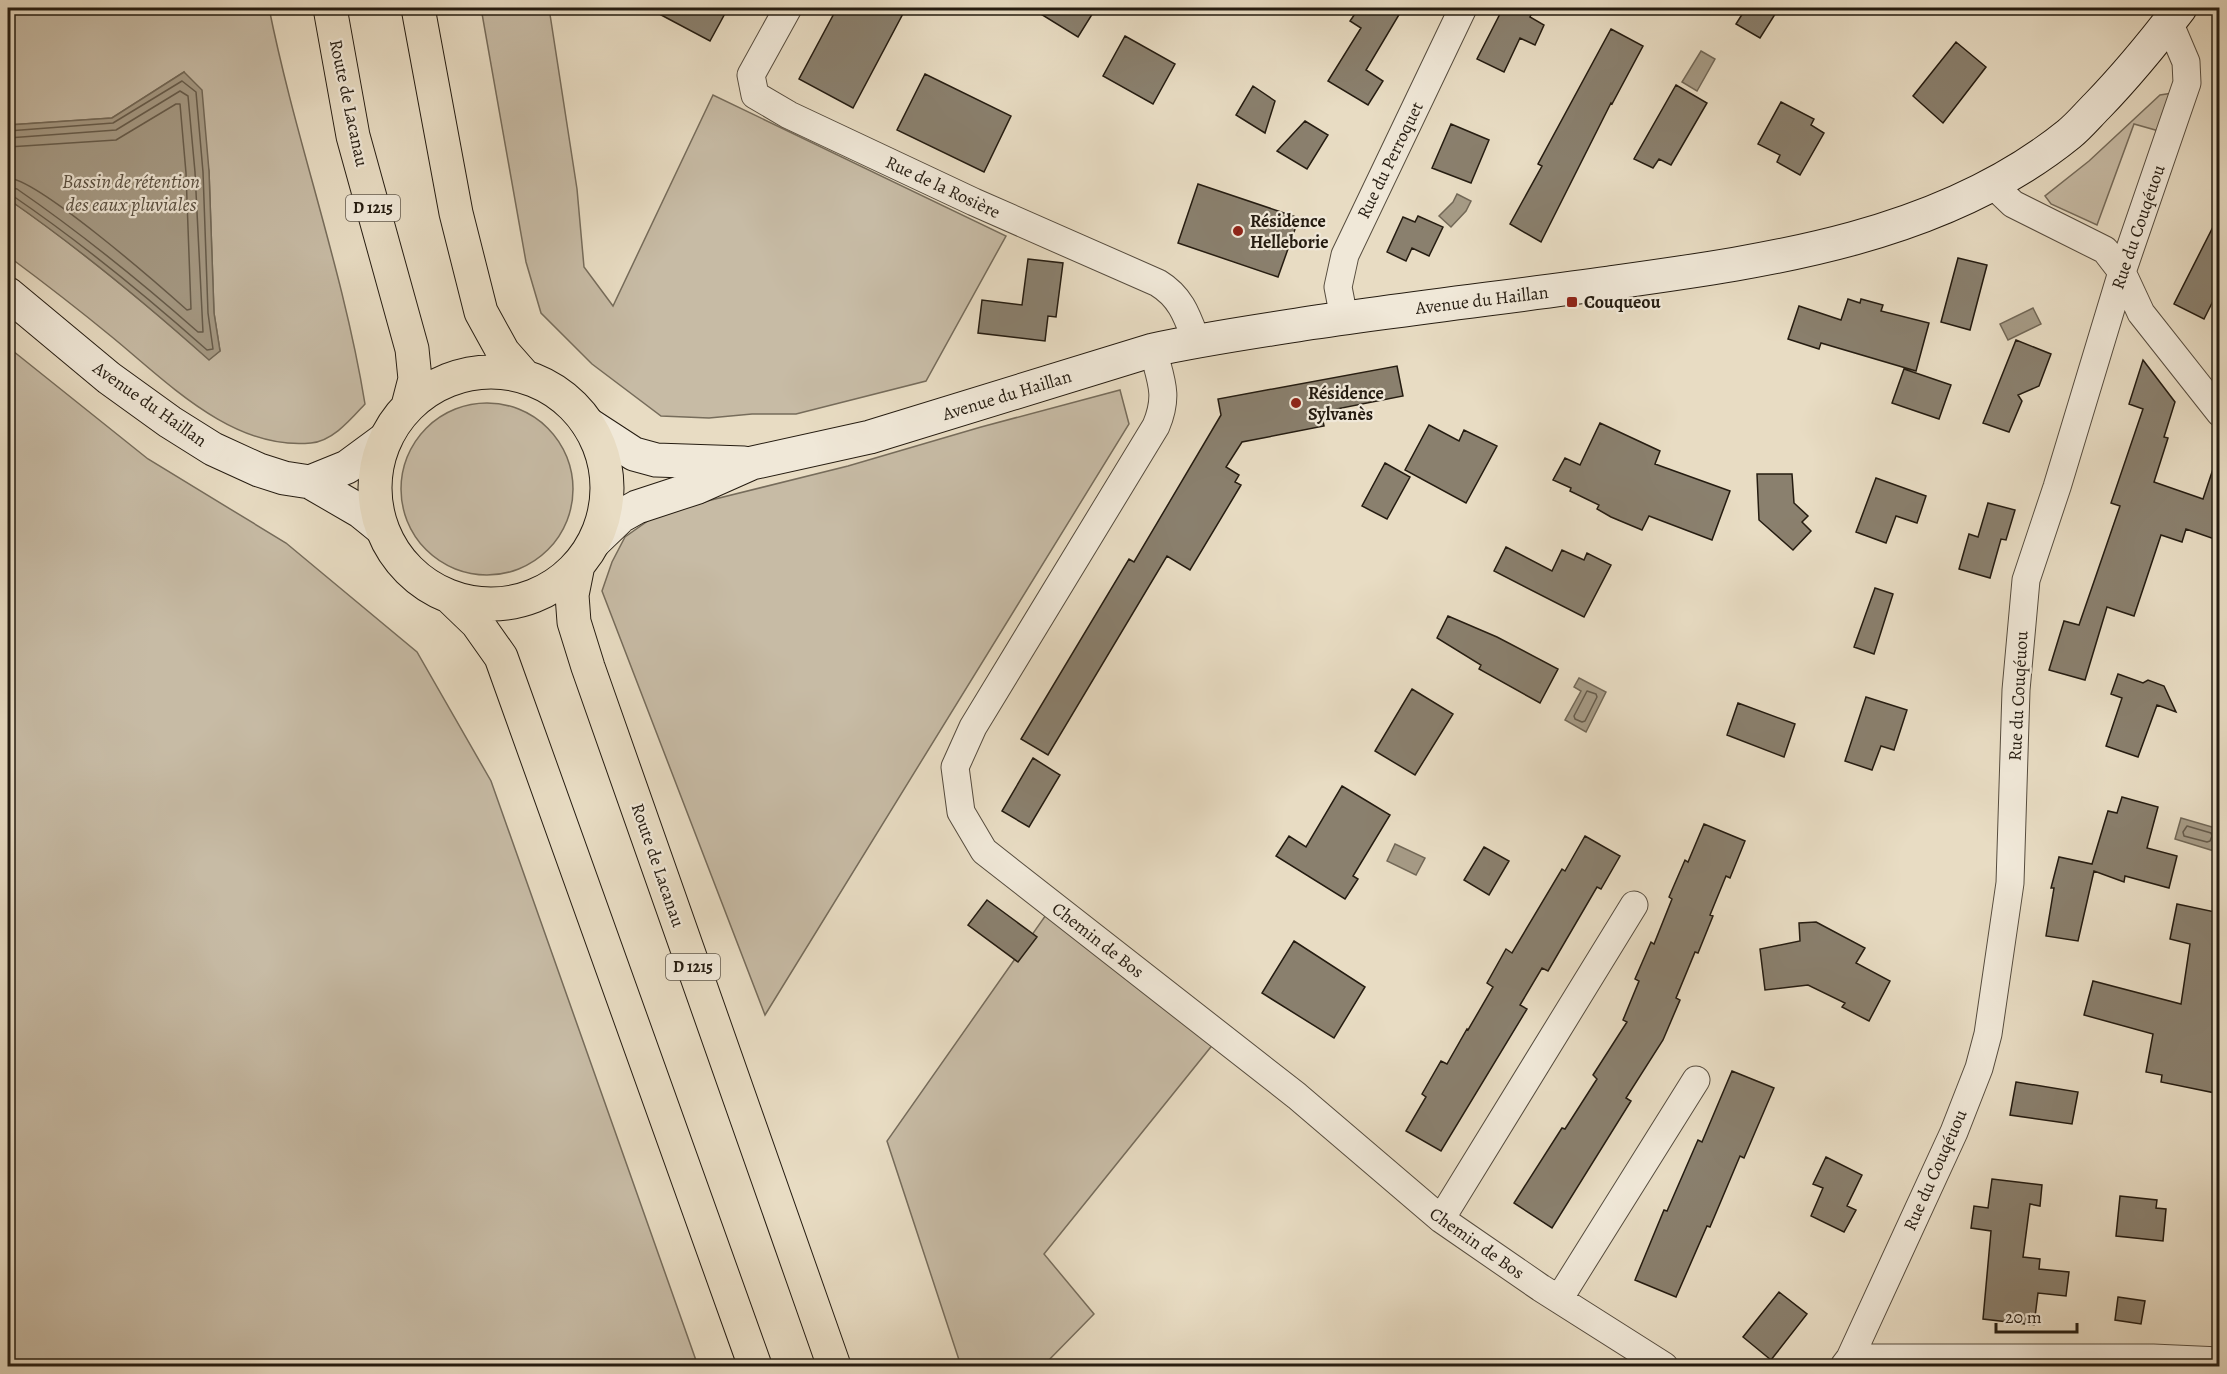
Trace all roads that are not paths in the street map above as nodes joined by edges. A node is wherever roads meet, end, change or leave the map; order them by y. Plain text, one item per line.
1 (330, 8) edge
2 (418, 8) edge
3 (788, 8) edge
4 (1463, 8) edge
5 (2175, 15) edge
6 (1992, 184) junction
7 (2122, 272) junction
8 (8, 294) edge
9 (1344, 318) junction
10 (1196, 340) junction
11 (1153, 350) junction
12 (525, 377) junction
13 (408, 406) junction
14 (2220, 413) edge
15 (588, 424) junction
16 (385, 439) junction
17 (752, 463) junction
18 (310, 483) junction
19 (381, 528) junction
20 (586, 553) junction
21 (450, 597) junction
22 (1634, 905) dead end
23 (1696, 1080) dead end
24 (1441, 1219) junction
25 (1559, 1299) junction
26 (2220, 1361) edge
27 (1847, 1362) edge
28 (755, 1366) edge
29 (834, 1366) edge
30 (1664, 1366) edge

1 - 13 main road, Route de Lacanau / D 1215
2 - 12 main road
3 - 10 street, Rue de la Rosière
4 - 9 street, Rue du Perroquet
5 - 6 street, Avenue du Haillan
5 - 7 street, Rue du Couqéuou
6 - 7 street
6 - 9 street, Avenue du Haillan
7 - 14 street
7 - 27 street, Rue du Couqéuou
8 - 18 street, Avenue du Haillan
9 - 10 street, Avenue du Haillan
10 - 11 street, Avenue du Haillan
11 - 17 street, Avenue du Haillan
11 - 24 street, Chemin de Bos
12 - 13 main road
12 - 15 main road, Route de Lacanau
13 - 16 main road
15 - 17 street, Avenue du Haillan
15 - 20 main road, Route de Lacanau
16 - 18 street
16 - 19 main road
17 - 20 street, Avenue du Haillan
18 - 19 street, Avenue du Haillan
19 - 21 main road
20 - 21 main road
20 - 29 main road, Route de Lacanau / D 1215
21 - 28 main road
22 - 24 street
23 - 25 street
24 - 25 street, Chemin de Bos
25 - 30 street, Chemin de Bos
26 - 27 street

